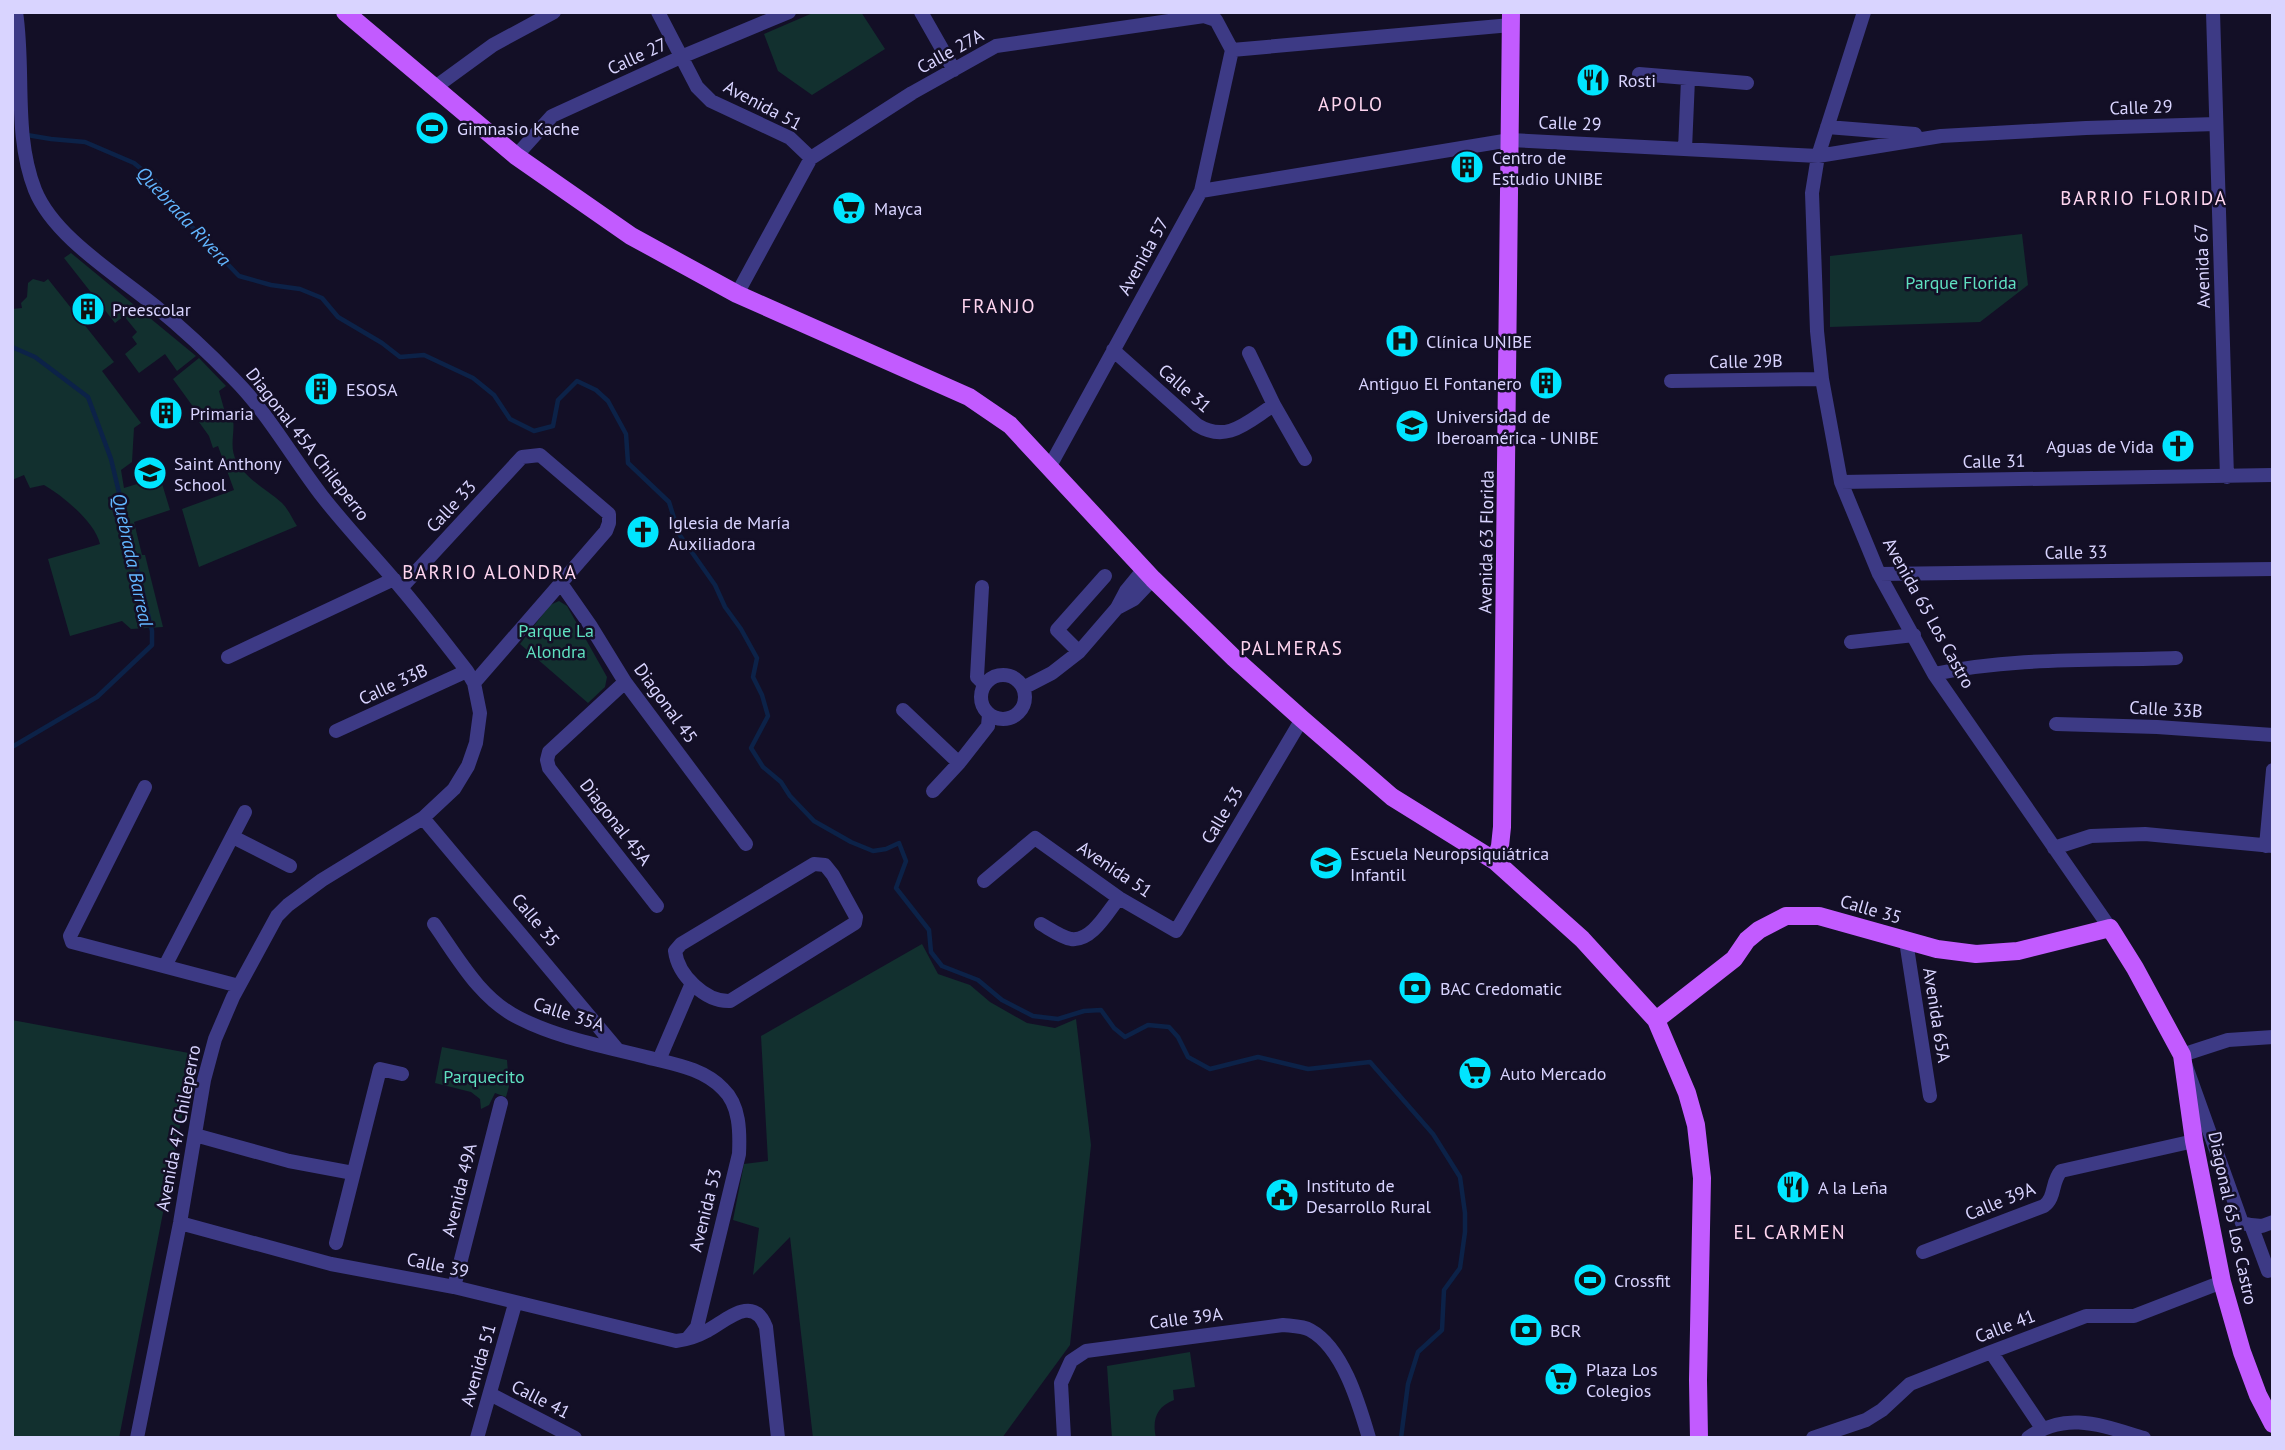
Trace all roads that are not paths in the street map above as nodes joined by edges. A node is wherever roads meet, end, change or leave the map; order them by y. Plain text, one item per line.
1 (16, 12) edge
2 (345, 12) edge
3 (554, 12) edge
4 (658, 12) edge
5 (789, 12) edge
6 (921, 12) edge
7 (1864, 12) edge
8 (2213, 12) edge
9 (1511, 18) edge
10 (1232, 50) junction
11 (681, 57) junction
12 (954, 70) junction
13 (1639, 74) dead end
14 (1688, 79) junction
15 (1747, 83) dead end
16 (433, 88) junction
17 (2217, 124) junction
18 (1827, 128) junction
19 (1941, 136) junction
20 (1510, 140) junction
21 (1685, 149) junction
22 (516, 156) junction
23 (1818, 156) junction
24 (811, 158) junction
25 (1201, 191) junction
26 (737, 294) junction
27 (1113, 350) junction
28 (1249, 354) dead end
29 (1822, 379) junction
30 (1671, 381) dead end
31 (1274, 405) junction
32 (1305, 459) dead end
33 (1050, 466) junction
34 (2273, 475) edge
35 (2227, 477) junction
36 (1841, 482) junction
37 (2273, 569) edge
38 (1149, 574) junction
39 (1880, 574) junction
40 (1105, 576) dead end
41 (559, 582) junction
42 (397, 584) junction
43 (982, 587) dead end
44 (1914, 635) junction
45 (1851, 642) dead end
46 (1079, 652) junction
47 (228, 657) dead end
48 (2176, 658) dead end
49 (1934, 674) junction
50 (470, 677) junction
51 (625, 681) junction
52 (984, 684) junction
53 (1023, 688) junction
54 (903, 710) dead end
55 (989, 715) junction
56 (1302, 719) junction
57 (2056, 724) dead end
58 (336, 732) dead end
59 (2273, 735) edge
60 (959, 763) junction
61 (2273, 770) edge
62 (145, 787) dead end
63 (933, 791) dead end
64 (245, 812) dead end
65 (423, 818) junction
66 (1502, 827) junction
67 (233, 837) junction
68 (1463, 841) junction
69 (746, 844) dead end
70 (2270, 846) edge
71 (2054, 848) junction
72 (1495, 861) junction
73 (290, 866) dead end
74 (984, 881) dead end
75 (1119, 898) junction
76 (657, 906) dead end
77 (434, 924) dead end
78 (1041, 924) dead end
79 (2110, 928) junction
80 (1176, 931) joint
81 (1906, 941) junction
82 (165, 967) junction
83 (692, 983) junction
84 (239, 986) junction
85 (1656, 1020) junction
86 (2273, 1037) edge
87 (617, 1049) junction
88 (2182, 1055) junction
89 (659, 1060) junction
90 (402, 1074) dead end
91 (726, 1090) joint
92 (1930, 1096) dead end
93 (501, 1103) dead end
94 (195, 1135) junction
95 (2194, 1141) junction
96 (353, 1173) junction
97 (2273, 1222) edge
98 (180, 1223) junction
99 (2251, 1225) junction
100 (336, 1243) dead end
101 (1923, 1252) dead end
102 (2269, 1271) dead end
103 (2222, 1282) junction
104 (454, 1287) junction
105 (515, 1304) junction
106 (688, 1338) junction
107 (1991, 1352) junction
108 (490, 1394) junction
109 (2273, 1424) edge
110 (2042, 1428) junction
111 (137, 1438) edge
112 (477, 1438) edge
113 (575, 1438) edge
114 (778, 1438) edge
115 (1064, 1438) edge
116 (1369, 1438) edge
117 (1699, 1438) edge
118 (1813, 1438) edge
119 (2028, 1438) edge
120 (2144, 1438) edge

1 - 42 street, Diagonal 45A Chileperro
2 - 16 main road
3 - 16 street
4 - 11 street, Avenida 51
5 - 11 street, Calle 27
6 - 12 street
7 - 18 street, Avenida 65 Los Castro
8 - 17 street, Avenida 67
9 - 10 street
9 - 20 main road, Avenida 63 Florida
10 - 12 street, Calle 27A
10 - 25 street, Avenida 57
11 - 22 street, Calle 27
11 - 24 street, Avenida 51
12 - 24 street, Calle 27A
13 - 14 street
14 - 15 street
14 - 21 street
16 - 22 main road
17 - 19 street, Calle 29
17 - 35 street, Avenida 67
18 - 19 street, Calle 29
18 - 23 street, Avenida 65 Los Castro
19 - 23 street, Calle 29
20 - 21 street, Calle 29
20 - 25 street, Calle 29
20 - 66 main road, Avenida 63 Florida
21 - 23 street, Calle 29
22 - 26 main road
23 - 29 street, Avenida 65 Los Castro
24 - 26 street, Calle 27A
25 - 27 street, Avenida 57
26 - 33 main road
27 - 31 street, Calle 31
27 - 33 street, Avenida 57
28 - 31 street
29 - 30 street, Calle 29B
29 - 36 street, Avenida 65 Los Castro
31 - 32 street
33 - 38 main road
34 - 35 street, Calle 31
35 - 36 street, Calle 31
36 - 39 street, Avenida 65 Los Castro
37 - 39 street, Calle 33
38 - 46 street
38 - 56 main road
39 - 44 street, Avenida 65 Los Castro
40 - 46 street
41 - 42 street, Calle 33
41 - 50 street
41 - 51 street, Diagonal 45
42 - 47 street, Calle 33
42 - 50 street, Diagonal 45A Chileperro
43 - 52 street
44 - 45 street
44 - 49 street, Avenida 65 Los Castro
46 - 53 street
48 - 49 street
49 - 71 street, Avenida 65 Los Castro
50 - 58 street, Calle 33B
50 - 65 street, Avenida 47 Chileperro
51 - 69 street, Diagonal 45
51 - 76 street, Diagonal 45A
52 - 53 street
52 - 55 street
53 - 55 street
54 - 60 street
55 - 60 street
56 - 68 main road
56 - 80 street, Calle 33
57 - 59 street, Calle 33B
60 - 63 street
61 - 70 street
62 - 82 street
64 - 67 street
65 - 84 street, Avenida 47 Chileperro
65 - 87 street, Calle 35
66 - 68 main road
66 - 72 main road, Avenida 63 Florida
67 - 73 street
67 - 82 street
68 - 72 main road
70 - 71 street
71 - 79 street, Avenida 65 Los Castro
72 - 85 main road
74 - 75 street, Avenida 51
75 - 78 street
75 - 80 street, Avenida 51
77 - 87 street, Calle 35A
79 - 81 main road, Calle 35
79 - 88 main road, Avenida 65 Los Castro
81 - 85 main road, Calle 35
81 - 92 street, Avenida 65A
82 - 84 street
83 - 83 street
83 - 89 street
84 - 94 street, Avenida 47 Chileperro
85 - 117 main road
86 - 88 street
87 - 89 street, Calle 35A
88 - 95 main road, Diagonal 65 Los Castro
88 - 99 street
89 - 91 street, Calle 35A
90 - 96 street
91 - 106 street, Avenida 53
93 - 104 street, Avenida 49A
94 - 96 street
94 - 98 street, Avenida 47 Chileperro
95 - 101 street, Calle 39A
95 - 103 main road, Diagonal 65 Los Castro
96 - 100 street
97 - 99 street
98 - 104 street, Calle 39
98 - 111 street, Avenida 47 Chileperro
99 - 102 street
103 - 107 street, Calle 41
103 - 109 main road, Diagonal 65 Los Castro
104 - 105 street, Calle 39
105 - 106 street, Calle 39
105 - 108 street, Avenida 51
106 - 114 street
107 - 110 street
107 - 118 street, Calle 41
108 - 112 street, Avenida 51
108 - 113 street, Calle 41
110 - 119 street
110 - 120 street
115 - 116 street, Calle 39A

